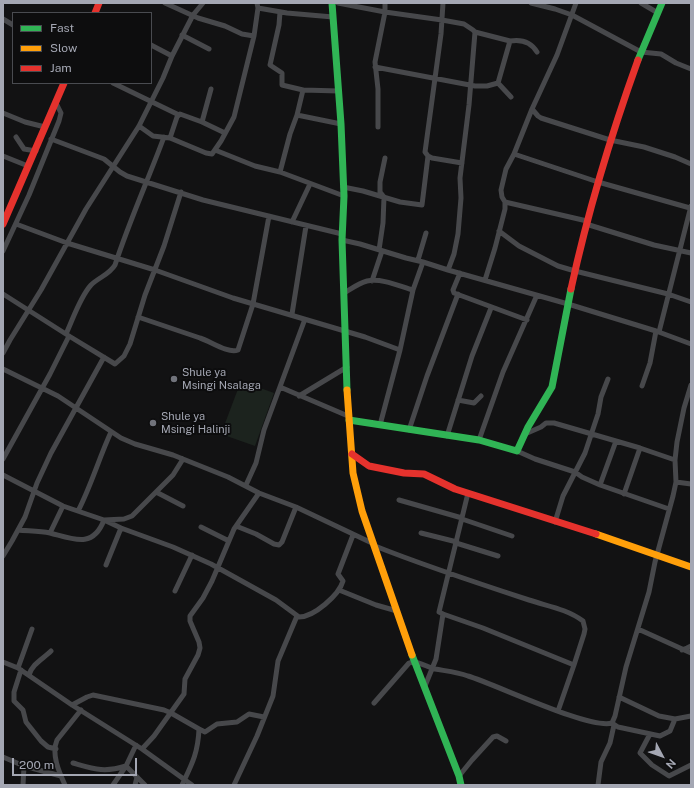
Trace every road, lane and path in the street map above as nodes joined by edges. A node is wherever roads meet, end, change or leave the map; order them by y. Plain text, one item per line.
1 (165, 3) edge
2 (203, 3) edge
3 (332, 3) edge
4 (338, 3) edge
5 (385, 3) edge
6 (443, 3) edge
7 (531, 3) edge
8 (576, 3) edge
9 (640, 3) edge
10 (662, 3) edge
11 (257, 6) edge
12 (280, 12) junction
13 (385, 12) junction
14 (658, 13) junction
15 (193, 15) junction
16 (572, 15) junction
17 (333, 17) junction
18 (3, 19) edge
19 (442, 20) junction
20 (12, 24) edge
21 (475, 32) junction
22 (182, 35) junction
23 (254, 36) junction
24 (510, 41) junction
25 (152, 46) edge
26 (209, 49) dead end
27 (537, 52) dead end
28 (641, 52) junction
29 (172, 56) junction
30 (375, 67) junction
31 (691, 69) edge
32 (435, 79) junction
33 (498, 83) junction
34 (64, 84) edge
35 (117, 84) edge
36 (470, 84) junction
37 (211, 88) dead end
38 (303, 90) junction
39 (339, 91) junction
40 (511, 97) dead end
41 (152, 101) junction
42 (56, 103) junction
43 (532, 109) junction
44 (3, 113) edge
45 (179, 115) junction
46 (297, 115) junction
47 (202, 122) junction
48 (341, 124) junction
49 (139, 126) junction
50 (46, 127) junction
51 (378, 127) dead end
52 (225, 133) junction
53 (16, 137) dead end
54 (167, 138) junction
55 (51, 139) junction
56 (610, 140) junction
57 (215, 150) junction
58 (36, 151) junction
59 (514, 154) junction
60 (3, 156) edge
61 (428, 156) junction
62 (385, 158) dead end
63 (462, 163) junction
64 (691, 164) edge
65 (28, 166) junction
66 (113, 167) junction
67 (280, 172) junction
68 (148, 182) junction
69 (598, 182) junction
70 (310, 184) junction
71 (343, 187) junction
72 (181, 192) junction
73 (344, 196) junction
74 (384, 197) junction
75 (505, 202) junction
76 (691, 206) edge
77 (269, 216) junction
78 (292, 222) junction
79 (586, 223) junction
80 (3, 224) edge
81 (16, 224) junction
82 (306, 226) junction
83 (499, 231) junction
84 (426, 233) dead end
85 (342, 237) junction
86 (67, 244) junction
87 (381, 250) junction
88 (679, 250) junction
89 (3, 251) edge
90 (691, 253) edge
91 (117, 259) junction
92 (421, 261) junction
93 (155, 270) junction
94 (448, 270) junction
95 (575, 271) junction
96 (460, 273) junction
97 (484, 280) junction
98 (372, 281) junction
99 (413, 290) junction
100 (344, 293) junction
101 (3, 294) edge
102 (458, 294) junction
103 (668, 294) junction
104 (537, 295) junction
105 (691, 302) edge
106 (253, 304) junction
107 (568, 304) junction
108 (491, 308) junction
109 (28, 310) junction
110 (292, 314) junction
111 (138, 317) junction
112 (305, 319) junction
113 (527, 320) junction
114 (346, 331) junction
115 (657, 331) junction
116 (68, 335) junction
117 (691, 344) edge
118 (400, 350) junction
119 (3, 353) edge
120 (104, 357) junction
121 (347, 367) junction
122 (3, 369) edge
123 (608, 379) dead end
124 (691, 385) edge
125 (642, 386) dead end
126 (280, 387) junction
127 (42, 388) junction
128 (298, 396) junction
129 (481, 396) dead end
130 (458, 400) junction
131 (76, 407) junction
132 (348, 418) junction
133 (380, 425) junction
134 (409, 430) junction
135 (111, 432) junction
136 (591, 433) junction
137 (525, 434) junction
138 (446, 436) junction
139 (479, 440) junction
140 (616, 441) junction
141 (640, 448) junction
142 (517, 451) junction
143 (352, 454) junction
144 (3, 459) edge
145 (183, 459) junction
146 (675, 460) junction
147 (575, 472) junction
148 (3, 476) edge
149 (676, 482) junction
150 (691, 484) edge
151 (246, 485) junction
152 (600, 485) junction
153 (34, 491) junction
154 (156, 492) junction
155 (259, 493) junction
156 (468, 493) junction
157 (624, 494) junction
158 (399, 500) dead end
159 (63, 506) junction
160 (183, 506) dead end
161 (296, 507) junction
162 (669, 509) junction
163 (78, 511) junction
164 (462, 518) junction
165 (104, 520) junction
166 (555, 522) junction
167 (236, 526) junction
168 (201, 527) dead end
169 (121, 528) junction
170 (18, 530) junction
171 (50, 533) junction
172 (421, 533) dead end
173 (353, 535) junction
174 (512, 536) dead end
175 (229, 541) junction
176 (456, 542) junction
177 (374, 545) junction
178 (192, 555) junction
179 (657, 555) junction
180 (3, 556) edge
181 (498, 556) dead end
182 (106, 565) dead end
183 (218, 567) junction
184 (691, 567) edge
185 (449, 572) junction
186 (339, 590) junction
187 (175, 591) dead end
188 (397, 611) junction
189 (443, 614) junction
190 (297, 616) junction
191 (32, 629) dead end
192 (638, 629) junction
193 (691, 646) edge
194 (682, 650) junction
195 (51, 651) dead end
196 (691, 653) edge
197 (3, 662) edge
198 (416, 662) junction
199 (574, 665) junction
200 (433, 668) junction
201 (19, 669) junction
202 (29, 675) junction
203 (425, 686) junction
204 (619, 697) junction
205 (374, 702) dead end
206 (72, 705) junction
207 (81, 710) junction
208 (558, 711) junction
209 (171, 713) junction
210 (691, 716) edge
211 (264, 717) junction
212 (675, 719) junction
213 (613, 724) junction
214 (199, 729) junction
215 (650, 734) junction
216 (506, 741) dead end
217 (136, 745) junction
218 (56, 749) junction
219 (142, 749) junction
220 (3, 757) edge
221 (73, 763) dead end
222 (691, 765) edge
223 (24, 766) junction
224 (126, 766) junction
225 (61, 776) junction
226 (459, 776) junction
227 (137, 777) junction
228 (184, 783) edge
229 (23, 785) edge
230 (65, 785) edge
231 (113, 785) edge
232 (135, 785) edge
233 (145, 785) edge
234 (192, 785) edge
235 (234, 785) edge
236 (461, 785) edge
237 (598, 785) edge

1 - 15 street
2 - 15 street
3 - 17 main road
4 - 13 street
5 - 13 street
6 - 19 street
7 - 16 street
8 - 16 street
9 - 14 street
10 - 14 main road
11 - 12 street
11 - 23 street
12 - 17 street
12 - 38 street
13 - 19 street
13 - 30 street
14 - 28 main road
15 - 22 street
15 - 23 street
16 - 28 street
16 - 43 street
17 - 39 main road
18 - 20 street
19 - 21 street
19 - 32 street
21 - 24 street
21 - 36 street
22 - 26 street
22 - 29 street
23 - 52 street
24 - 27 street
24 - 33 street
25 - 29 street
28 - 31 street
28 - 56 main road
29 - 41 street
30 - 32 street
30 - 51 street
32 - 36 street
32 - 61 street
33 - 36 street
33 - 40 street
34 - 42 main road
35 - 41 street
36 - 63 street
37 - 47 street
38 - 39 street
38 - 46 street
39 - 48 main road
41 - 45 street
41 - 49 street
42 - 50 main road
42 - 55 street
43 - 56 street
43 - 59 street
44 - 50 street
45 - 47 street
45 - 54 street
46 - 48 street
46 - 67 street
47 - 52 street
48 - 71 main road
49 - 54 street
49 - 66 street
50 - 58 main road
52 - 57 street
53 - 58 street
54 - 57 street
54 - 68 street
55 - 66 street
55 - 81 street
56 - 64 street
56 - 69 main road
57 - 67 street
58 - 65 main road
59 - 69 street
59 - 75 street
60 - 65 street
61 - 63 street
61 - 74 street
62 - 74 street
63 - 94 street
65 - 80 main road
66 - 68 street
66 - 86 street
67 - 70 street
68 - 72 street
68 - 91 street
69 - 76 street
69 - 79 main road
70 - 73 street
70 - 78 street
71 - 73 main road
71 - 74 street
72 - 77 street
72 - 93 street
73 - 85 main road
74 - 87 street
75 - 79 street
75 - 83 street
76 - 88 street
77 - 78 street
77 - 106 street
78 - 82 street
79 - 88 street
79 - 95 main road
81 - 86 street
81 - 89 street
82 - 85 street
82 - 110 street
83 - 95 street
83 - 97 street
84 - 92 street
85 - 87 street
85 - 100 main road
86 - 91 street
86 - 109 street
87 - 92 street
87 - 98 street
88 - 90 street
88 - 103 street
91 - 93 street
91 - 116 street
92 - 94 street
92 - 99 street
93 - 106 street
93 - 111 street
94 - 96 street
95 - 103 street
95 - 107 main road
96 - 97 street
96 - 102 street
97 - 104 street
98 - 99 street
98 - 100 street
99 - 118 street
100 - 114 main road
101 - 109 street
102 - 108 street
102 - 134 street
103 - 105 street
103 - 115 street
104 - 107 street
104 - 113 street
106 - 110 street
106 - 111 street
107 - 115 street
107 - 137 main road
108 - 113 street
108 - 130 street
109 - 116 street
109 - 119 street
110 - 112 street
111 - 120 street
112 - 114 street
112 - 126 street
113 - 139 street
114 - 118 street
114 - 121 main road
115 - 117 street
115 - 125 street
116 - 120 street
116 - 127 street
118 - 133 street
120 - 131 street
121 - 128 street
121 - 132 main road
122 - 127 street
123 - 136 street
124 - 146 street
126 - 128 street
126 - 151 street
127 - 131 street
127 - 144 street
128 - 132 street
129 - 130 street
130 - 138 street
131 - 135 street
131 - 153 street
132 - 133 main road
132 - 143 main road
133 - 134 main road
134 - 138 main road
135 - 145 street
135 - 163 street
136 - 137 street
136 - 140 street
136 - 147 street
137 - 142 main road
138 - 139 main road
139 - 142 main road
140 - 141 street
140 - 152 street
141 - 146 street
141 - 157 street
142 - 147 street
143 - 156 main road
143 - 177 main road
145 - 151 street
145 - 154 street
146 - 149 street
147 - 152 street
147 - 166 street
148 - 153 street
149 - 150 street
149 - 162 street
151 - 155 street
152 - 157 street
153 - 159 street
153 - 170 street
154 - 160 street
154 - 165 street
155 - 161 street
155 - 167 street
156 - 164 street
156 - 166 main road
157 - 162 street
158 - 164 street
159 - 163 street
159 - 171 street
161 - 167 street
161 - 173 street
162 - 179 street
163 - 165 street
164 - 174 street
164 - 176 street
165 - 169 street
165 - 171 street
166 - 179 main road
167 - 175 street
168 - 175 street
169 - 178 street
169 - 182 street
170 - 171 street
170 - 180 street
172 - 176 street
173 - 177 street
173 - 186 street
175 - 183 street
176 - 181 street
176 - 185 street
177 - 185 street
177 - 188 main road
178 - 183 street
178 - 187 street
179 - 184 main road
179 - 192 street
183 - 190 street
183 - 209 street
185 - 189 street
185 - 199 street
186 - 188 street
186 - 190 street
188 - 198 main road
189 - 199 street
189 - 200 street
190 - 211 street
191 - 201 street
192 - 194 street
192 - 204 street
193 - 194 street
194 - 196 street
195 - 202 street
197 - 201 street
198 - 200 street
198 - 203 main road
198 - 205 street
199 - 208 street
200 - 203 street
200 - 208 street
201 - 202 street
201 - 218 street
202 - 206 street
203 - 226 main road
204 - 212 street
204 - 213 street
206 - 207 street
206 - 209 street
207 - 217 street
207 - 218 street
208 - 213 street
209 - 214 street
209 - 219 street
210 - 212 street
211 - 214 street
211 - 235 street
212 - 215 street
213 - 215 street
213 - 237 street
214 - 228 street
215 - 222 street
216 - 226 street
217 - 219 street
217 - 224 street
218 - 225 street
219 - 228 street
220 - 223 street
221 - 224 street
223 - 225 street
223 - 229 street
224 - 227 street
224 - 231 street
225 - 230 street
226 - 236 main road
227 - 232 street
227 - 233 street
228 - 234 street

